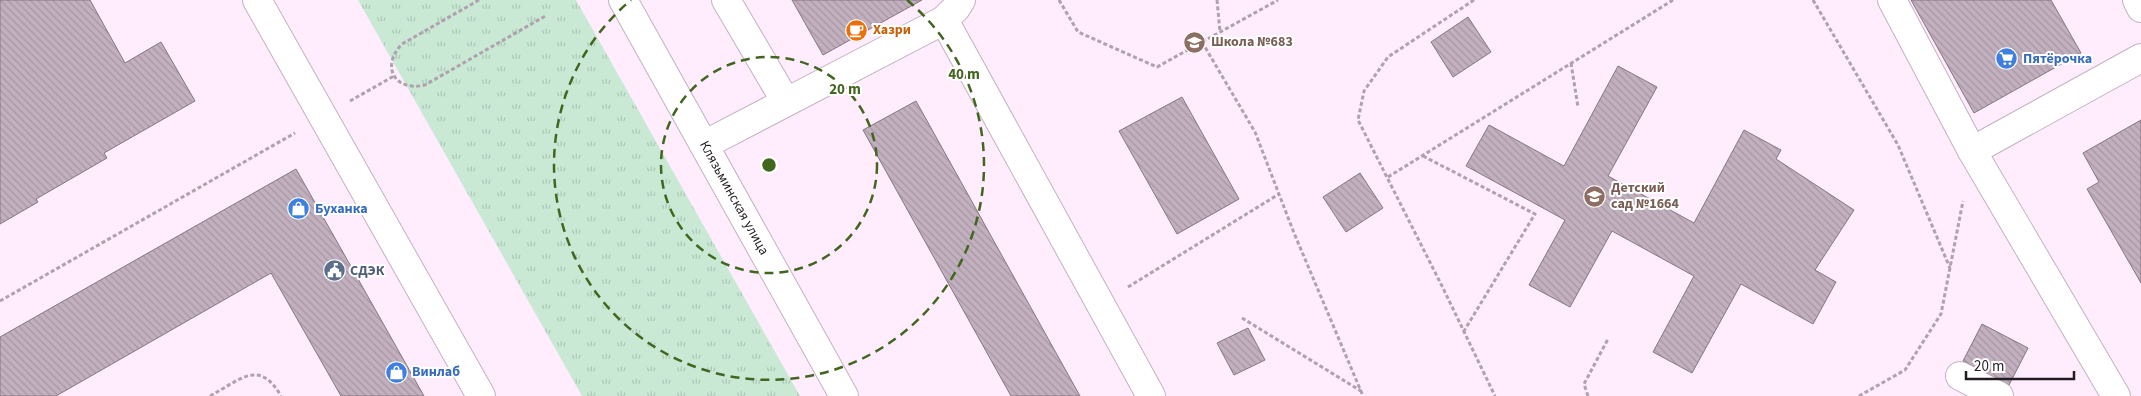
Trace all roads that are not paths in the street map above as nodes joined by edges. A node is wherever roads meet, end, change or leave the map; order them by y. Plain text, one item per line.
1 (257, 0) edge
2 (623, 0) edge
3 (726, 0) edge
4 (1892, 0) edge
5 (2137, 0) edge
6 (2141, 8) edge
7 (952, 10) edge
8 (2141, 58) edge
9 (786, 102) junction
10 (704, 145) junction
11 (1972, 151) junction
12 (1960, 376) dead end
13 (481, 396) edge
14 (844, 396) edge
15 (1151, 396) edge
16 (1999, 396) edge
17 (2116, 396) edge

1 - 13 street
2 - 10 street, Клязьминская улица
3 - 9 street
4 - 11 street
5 - 6 street
7 - 9 street
7 - 15 street
8 - 11 street
9 - 10 street
10 - 14 street, Клязьминская улица
11 - 17 street
12 - 16 street

